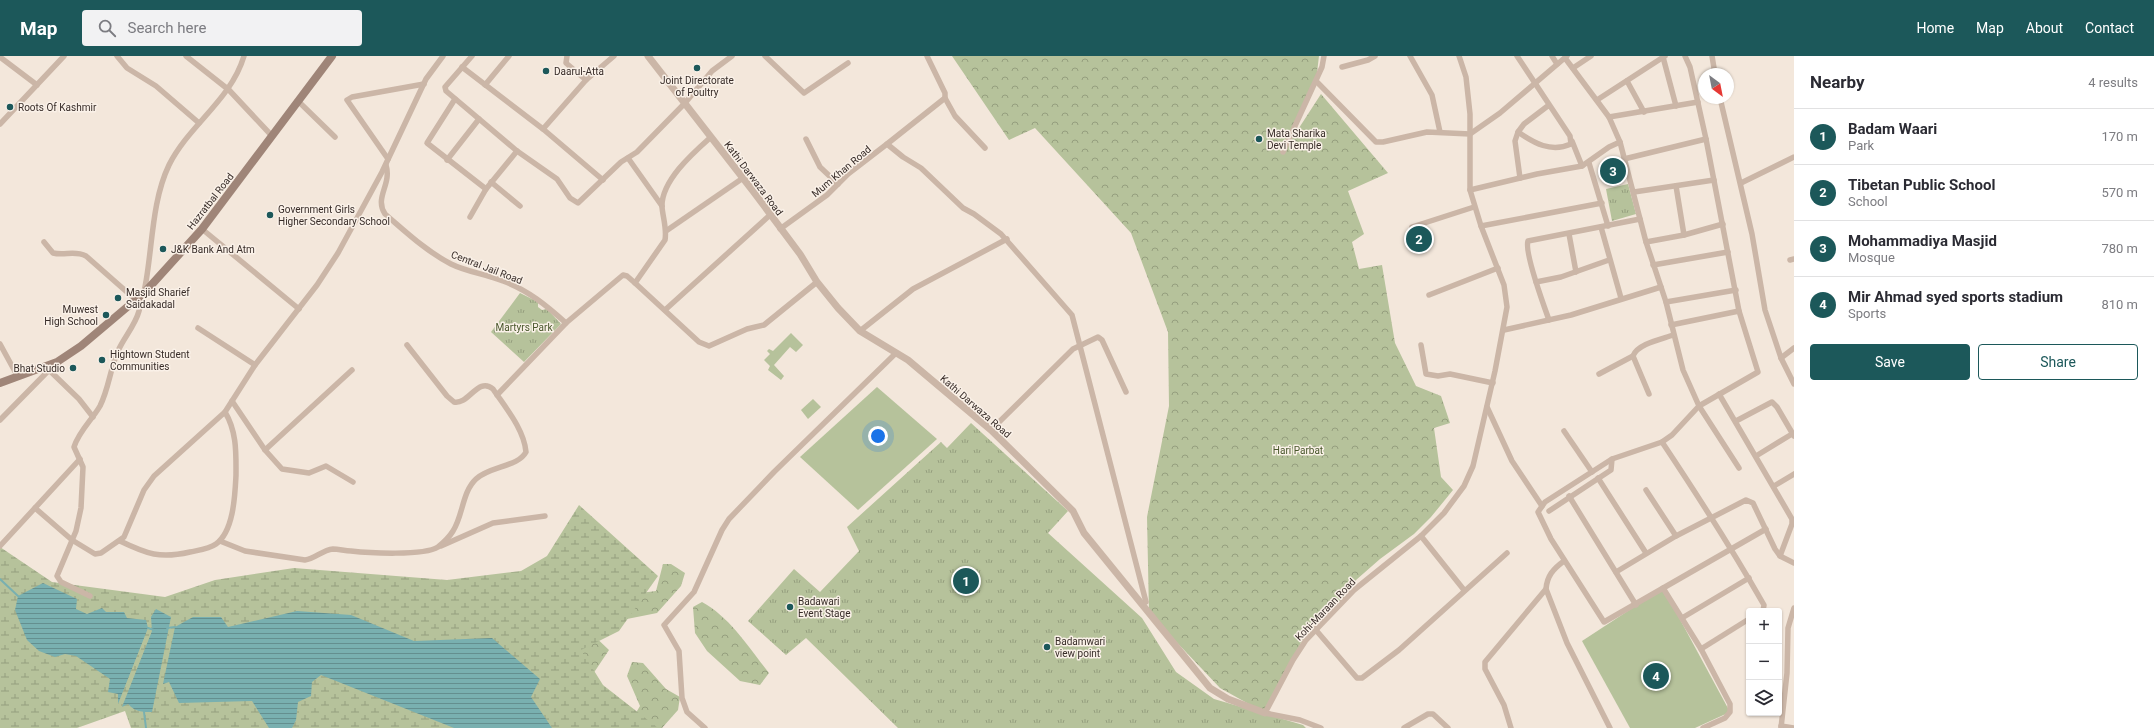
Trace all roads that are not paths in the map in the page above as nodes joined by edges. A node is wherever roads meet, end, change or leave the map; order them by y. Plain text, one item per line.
1 (64, 56) edge
2 (117, 56) edge
3 (186, 56) edge
4 (244, 56) edge
5 (332, 56) edge
6 (443, 56) edge
7 (472, 56) edge
8 (509, 56) edge
9 (566, 56) edge
10 (614, 56) edge
11 (648, 56) edge
12 (732, 56) edge
13 (765, 56) edge
14 (927, 56) edge
15 (1324, 56) edge
16 (1375, 56) edge
17 (1410, 56) edge
18 (1459, 56) edge
19 (1517, 56) edge
20 (1552, 56) edge
21 (1591, 56) edge
22 (1664, 56) edge
23 (1685, 56) edge
24 (1712, 56) edge
25 (0, 57) edge
26 (1566, 57) edge
27 (848, 63) dead end
28 (1558, 64) junction
29 (462, 67) junction
30 (1342, 67) dead end
31 (1573, 68) junction
32 (1714, 68) edge
33 (586, 80) junction
34 (1316, 81) junction
35 (1627, 81) junction
36 (424, 84) junction
37 (485, 84) junction
38 (1535, 84) junction
39 (37, 85) junction
40 (229, 90) junction
41 (945, 98) junction
42 (455, 99) junction
43 (1597, 100) junction
44 (298, 101) junction
45 (1698, 102) joint
46 (685, 103) junction
47 (1698, 104) edge
48 (1721, 104) edge
49 (1549, 105) junction
50 (1676, 106) junction
51 (1644, 112) junction
52 (1609, 117) junction
53 (479, 119) junction
54 (199, 123) junction
55 (0, 124) edge
56 (542, 129) junction
57 (1440, 132) junction
58 (1518, 132) junction
59 (1470, 134) junction
60 (272, 136) junction
61 (334, 137) dead end
62 (711, 137) junction
63 (806, 138) dead end
64 (1571, 139) junction
65 (1706, 139) junction
66 (1620, 142) junction
67 (887, 144) junction
68 (985, 148) dead end
69 (517, 151) junction
70 (1283, 152) dead end
71 (1794, 157) edge
72 (628, 158) junction
73 (388, 159) junction
74 (1624, 159) junction
75 (447, 160) junction
76 (1589, 163) junction
77 (386, 165) junction
78 (1582, 166) junction
79 (742, 178) junction
80 (1520, 178) junction
81 (602, 180) junction
82 (1714, 180) junction
83 (491, 182) junction
84 (1741, 183) junction
85 (838, 184) junction
86 (1676, 186) junction
87 (486, 189) junction
88 (1470, 190) junction
89 (1634, 192) junction
90 (1602, 203) junction
91 (520, 206) dead end
92 (662, 206) junction
93 (1474, 207) junction
94 (770, 215) junction
95 (470, 217) dead end
96 (1640, 219) junction
97 (1723, 224) junction
98 (1412, 226) dead end
99 (1481, 226) junction
100 (1608, 226) junction
101 (1601, 227) junction
102 (202, 229) junction
103 (780, 229) junction
104 (666, 231) junction
105 (1569, 234) junction
106 (1684, 235) junction
107 (1007, 239) junction
108 (44, 242) dead end
109 (1646, 242) junction
110 (1728, 252) junction
111 (1609, 260) junction
112 (1654, 266) junction
113 (1498, 268) junction
114 (1576, 272) junction
115 (817, 282) junction
116 (1536, 282) junction
117 (635, 283) junction
118 (1661, 287) junction
119 (1736, 290) junction
120 (145, 292) junction
121 (1428, 295) dead end
122 (1621, 298) junction
123 (136, 300) junction
124 (1666, 302) junction
125 (298, 309) junction
126 (665, 310) junction
127 (1739, 311) junction
128 (1549, 320) junction
129 (566, 323) junction
130 (1671, 325) junction
131 (198, 328) dead end
132 (1504, 330) junction
133 (860, 331) junction
134 (1673, 335) junction
135 (0, 344) edge
136 (407, 345) dead end
137 (1421, 345) dead end
138 (1080, 346) junction
139 (1794, 348) edge
140 (896, 353) junction
141 (1633, 356) junction
142 (1781, 358) junction
143 (57, 362) junction
144 (256, 365) junction
145 (49, 370) junction
146 (352, 370) dead end
147 (1599, 374) dead end
148 (18, 377) junction
149 (0, 383) edge
150 (1493, 383) junction
151 (1794, 384) edge
152 (1126, 392) dead end
153 (1649, 394) dead end
154 (1720, 394) junction
155 (497, 395) junction
156 (232, 401) junction
157 (1699, 406) junction
158 (1486, 407) junction
159 (225, 412) junction
160 (93, 417) junction
161 (0, 420) edge
162 (1736, 421) junction
163 (990, 430) junction
164 (1564, 431) dead end
165 (1793, 435) edge
166 (1662, 442) junction
167 (265, 450) junction
168 (1756, 456) junction
169 (80, 459) junction
170 (1612, 459) junction
171 (1739, 468) dead end
172 (1592, 472) junction
173 (1794, 474) edge
174 (1598, 478) junction
175 (353, 482) dead end
176 (1774, 486) junction
177 (1646, 490) dead end
178 (1569, 496) junction
179 (1542, 506) junction
180 (35, 508) junction
181 (1549, 511) dead end
182 (545, 516) dead end
183 (1712, 517) junction
184 (1793, 518) edge
185 (1766, 529) junction
186 (1421, 536) junction
187 (1676, 536) junction
188 (72, 540) junction
189 (120, 541) junction
190 (220, 541) junction
191 (0, 546) edge
192 (438, 547) junction
193 (1731, 548) junction
194 (1507, 553) dead end
195 (1646, 553) junction
196 (1780, 556) junction
197 (1564, 561) junction
198 (1794, 563) edge
199 (1616, 572) junction
200 (1748, 578) junction
201 (1664, 588) junction
202 (1546, 589) junction
203 (1464, 590) junction
204 (90, 596) dead end
205 (1146, 602) dead end
206 (1636, 605) junction
207 (1763, 608) edge
208 (1794, 608) edge
209 (1682, 618) junction
210 (1746, 621) edge
211 (1794, 624) edge
212 (1788, 628) junction
213 (1316, 629) junction
214 (1700, 649) junction
215 (1794, 669) edge
216 (1787, 673) junction
217 (1266, 713) junction
218 (1781, 727) edge
219 (705, 728) edge
220 (1321, 728) edge
221 (1404, 728) edge
222 (1448, 728) edge
223 (1511, 728) edge
224 (1610, 728) edge
225 (1703, 728) edge
226 (1794, 728) edge

1 - 39 street
2 - 54 street
3 - 40 street
4 - 40 street
5 - 44 main road, Hazratbal Road
6 - 36 street
7 - 29 street
8 - 37 street
9 - 33 street
10 - 33 street
11 - 46 street, Kathi Darwaza Road
12 - 46 street
13 - 27 street
14 - 41 street
15 - 34 street
16 - 30 street
17 - 57 street
18 - 59 street, Kohi-Maraan Road
19 - 38 street
20 - 28 street
21 - 31 street
22 - 35 street
22 - 50 street
23 - 45 street
24 - 32 street
25 - 39 street
26 - 28 street
26 - 31 street
28 - 38 street
29 - 37 street
29 - 42 street
31 - 43 street
33 - 56 street
34 - 57 street
34 - 70 street
35 - 43 street
35 - 51 street
36 - 73 street
36 - 73 street
37 - 56 street
38 - 49 street
38 - 59 street
39 - 55 street
40 - 54 street
40 - 60 street
41 - 67 street, Mum Khan Road
41 - 68 street
42 - 53 street
42 - 75 street
43 - 52 street
44 - 60 main road, Hazratbal Road
44 - 61 street
45 - 50 street
46 - 62 street, Kathi Darwaza Road
46 - 72 street
47 - 65 street
48 - 84 street
49 - 58 street
49 - 64 street
50 - 51 street
51 - 52 street
52 - 66 street
53 - 69 street
53 - 75 street
54 - 120 street
56 - 81 street
57 - 59 street
58 - 64 street
58 - 80 street
59 - 88 street, Kohi-Maraan Road
60 - 102 main road, Hazratbal Road
62 - 79 street, Kathi Darwaza Road
62 - 92 street
63 - 85 street
64 - 78 street
65 - 74 street
65 - 82 street
66 - 74 street
66 - 76 street
67 - 85 street, Mum Khan Road
67 - 107 street
69 - 81 street
69 - 83 street
71 - 84 street
72 - 81 street
72 - 92 street
73 - 77 street
74 - 89 street
75 - 87 street
76 - 78 street
76 - 90 street
77 - 125 street
77 - 129 street, Central Jail Road
78 - 80 street
79 - 94 street, Kathi Darwaza Road
79 - 104 street
80 - 88 street
82 - 86 street
82 - 97 street
83 - 87 street
83 - 91 street
84 - 142 street
85 - 103 street, Mum Khan Road
86 - 89 street
86 - 106 street
87 - 95 street
88 - 93 street, Kohi-Maraan Road
89 - 96 street
90 - 99 street
90 - 100 street
92 - 104 street
93 - 98 street
93 - 99 street, Kohi-Maraan Road
94 - 103 street, Kathi Darwaza Road
94 - 126 street
96 - 100 street
96 - 109 street
97 - 106 street
97 - 110 street
99 - 113 street, Kohi-Maraan Road
100 - 101 street
101 - 105 street
101 - 111 street
102 - 120 main road, Hazratbal Road
102 - 125 street
103 - 115 street, Kathi Darwaza Road
104 - 117 street
105 - 114 street
105 - 116 street
106 - 109 street
107 - 133 street
107 - 138 street
108 - 123 street
109 - 112 street
110 - 112 street
110 - 119 street
111 - 114 street
111 - 122 street
112 - 118 street
113 - 121 street
113 - 132 street, Kohi-Maraan Road
114 - 116 street
115 - 126 street
115 - 133 street, Kathi Darwaza Road
116 - 128 street
117 - 126 street
117 - 129 street
118 - 122 street
118 - 124 street
119 - 124 street
119 - 127 street
120 - 123 main road, Hazratbal Road
120 - 160 street
122 - 128 street
123 - 143 main road, Hazratbal Road
124 - 130 street
125 - 144 street
127 - 130 street
127 - 154 street
128 - 132 street
129 - 155 street
130 - 134 street
131 - 144 street
132 - 150 street, Kohi-Maraan Road
133 - 140 street, Kathi Darwaza Road
134 - 141 street
134 - 157 street
135 - 148 street
136 - 155 street
137 - 150 street
138 - 152 street
138 - 163 street
138 - 205 street
139 - 142 street
140 - 163 street, Kathi Darwaza Road
140 - 219 street
141 - 147 street
141 - 153 street
142 - 151 street
143 - 145 street
143 - 148 main road, Hazratbal Road
144 - 156 street
145 - 160 street
145 - 161 street
146 - 167 street
148 - 149 main road, Hazratbal Road
150 - 158 street, Kohi-Maraan Road
154 - 157 street
154 - 162 street
155 - 192 street
156 - 159 street
156 - 167 street
157 - 166 street
157 - 171 street
158 - 179 street
158 - 186 street, Kohi-Maraan Road
159 - 189 street
159 - 190 street
160 - 169 street
162 - 165 street
162 - 168 street
163 - 217 street, Kathi Darwaza Road
164 - 172 street
165 - 168 street
166 - 170 street
166 - 183 street
167 - 175 street
168 - 176 street
169 - 180 street
169 - 188 street
170 - 172 street
170 - 174 street
172 - 179 street
173 - 176 street
174 - 178 street
174 - 195 street
176 - 184 street
177 - 187 street
178 - 181 street
178 - 199 street
179 - 197 street
180 - 188 street
180 - 191 street
182 - 192 street
183 - 185 street
183 - 187 street
183 - 193 street
184 - 196 street
185 - 193 street
185 - 196 street
186 - 203 street
186 - 213 street, Kohi-Maraan Road
187 - 195 street
188 - 189 street
188 - 204 street
189 - 190 street
190 - 192 street
193 - 200 street
193 - 201 street
194 - 203 street
195 - 199 street
196 - 198 street
197 - 202 street
197 - 206 street
199 - 206 street
200 - 207 street
200 - 209 street
201 - 206 street
201 - 209 street
202 - 223 street
202 - 224 street
203 - 213 street
208 - 212 street
209 - 214 street
210 - 214 street
211 - 212 street
212 - 216 street
213 - 217 street, Kohi-Maraan Road
214 - 225 street
215 - 216 street
216 - 218 street
217 - 220 street, Kathi Darwaza Road
218 - 226 street
221 - 222 street

